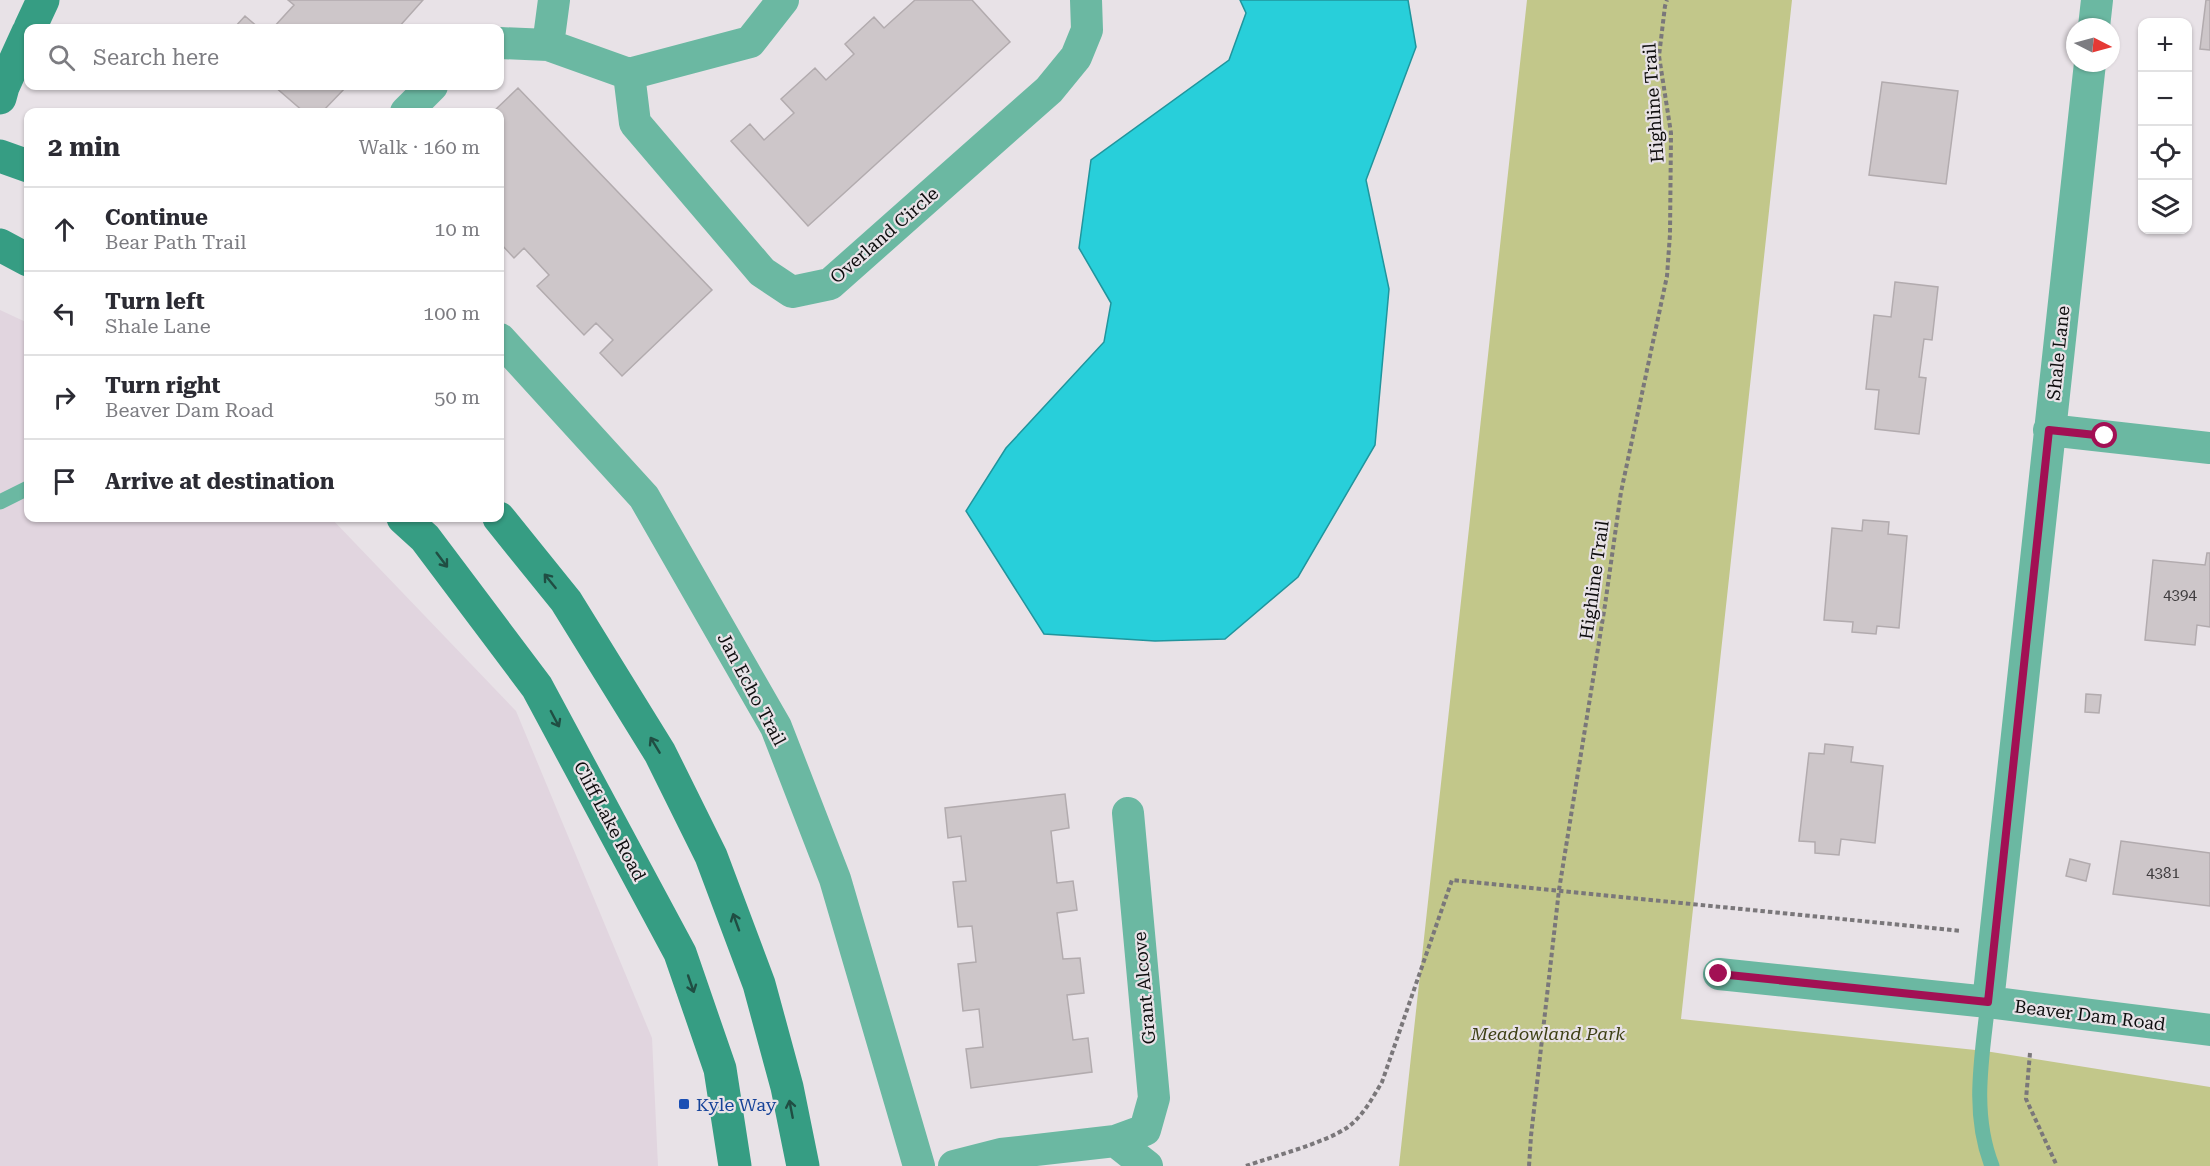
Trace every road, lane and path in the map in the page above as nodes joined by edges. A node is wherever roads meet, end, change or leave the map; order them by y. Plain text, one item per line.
1 (43, 0) edge
2 (554, 0) edge
3 (783, 0) edge
4 (1086, 0) edge
5 (1667, 0) edge
6 (2097, 0) edge
7 (2095, 18) edge
8 (32, 24) edge
9 (24, 41) edge
10 (504, 43) edge
11 (548, 45) junction
12 (2089, 72) edge
13 (629, 74) junction
14 (428, 90) edge
15 (0, 98) edge
16 (410, 108) edge
17 (0, 156) edge
18 (24, 165) edge
19 (0, 245) edge
20 (24, 258) edge
21 (504, 343) edge
22 (2049, 430) junction
23 (2210, 448) edge
24 (24, 490) edge
25 (0, 502) edge
26 (407, 522) edge
27 (502, 522) edge
28 (1128, 813) dead end
29 (1559, 890) junction
30 (1995, 935) junction
31 (1719, 974) dead end
32 (1988, 1002) junction
33 (2210, 1030) edge
34 (2030, 1053) dead end
35 (1115, 1142) junction
36 (735, 1166) edge
37 (803, 1166) edge
38 (919, 1166) edge
39 (954, 1166) edge
40 (1147, 1166) edge
41 (1246, 1166) edge
42 (1529, 1166) edge
43 (1992, 1166) edge
44 (2057, 1166) edge

1 - 8 street
2 - 11 street
3 - 13 street
4 - 13 street, Overland Circle
5 - 29 path, Highline Trail
6 - 7 street
9 - 15 street
10 - 11 street
11 - 13 street
12 - 22 street, Shale Lane
14 - 16 street
17 - 18 street
19 - 20 street
21 - 38 street, Jan Echo Trail
22 - 23 street
22 - 30 street, Shale Lane
24 - 25 lane
26 -> 36 street, Cliff Lake Road
37 -> 27 street
28 - 35 street, Grant Alcove
29 - 30 path
29 - 41 path
29 - 42 path, Highline Trail
30 - 32 street, Shale Lane
31 - 32 street, Beaver Dam Road
32 - 33 street, Beaver Dam Road
32 - 43 lane
34 - 44 path
35 - 39 street
35 - 40 street

